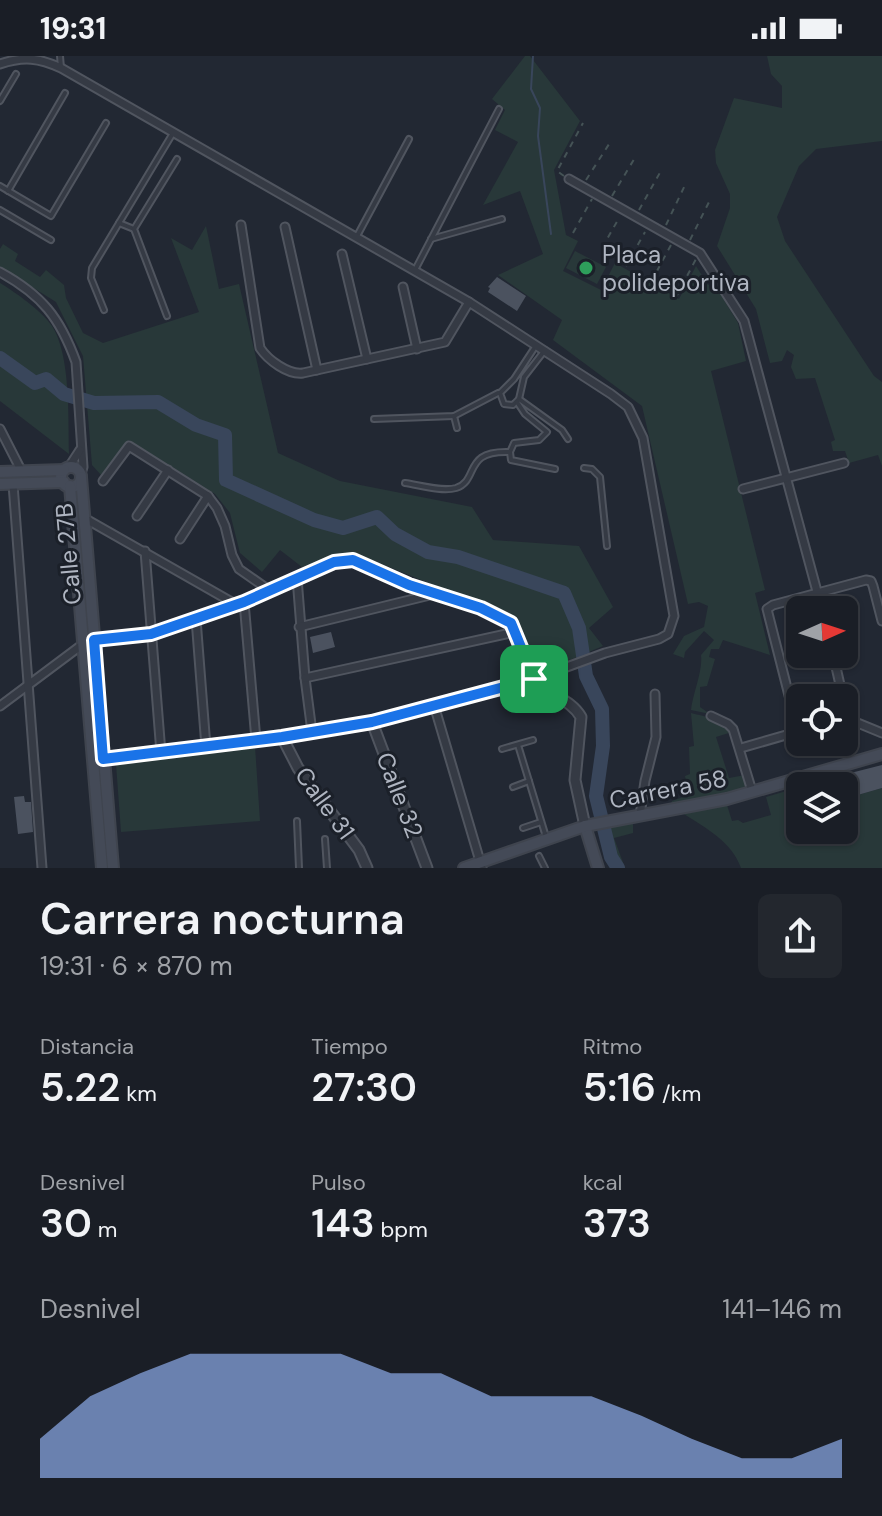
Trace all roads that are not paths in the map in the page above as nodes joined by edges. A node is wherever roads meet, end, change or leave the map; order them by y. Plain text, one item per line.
1 (60, 56) edge
2 (25, 57) edge
3 (0, 64) edge
4 (61, 68) junction
5 (16, 74) dead end
6 (65, 93) dead end
7 (0, 101) edge
8 (499, 109) dead end
9 (106, 123) dead end
10 (173, 133) junction
11 (409, 139) dead end
12 (177, 159) dead end
13 (569, 179) road end
14 (0, 186) edge
15 (8, 191) junction
16 (0, 210) edge
17 (502, 219) dead end
18 (119, 223) junction
19 (241, 225) dead end
20 (285, 227) dead end
21 (134, 229) junction
22 (356, 237) junction
23 (431, 239) junction
24 (51, 240) dead end
25 (342, 254) dead end
26 (415, 270) junction
27 (0, 272) edge
28 (403, 287) dead end
29 (469, 302) junction
30 (104, 310) dead end
31 (167, 316) dead end
32 (536, 345) junction
33 (417, 349) junction
34 (545, 350) junction
35 (367, 359) junction
36 (317, 370) junction
37 (500, 393) junction
38 (518, 401) junction
39 (454, 416) junction
40 (374, 419) dead end
41 (457, 428) dead end
42 (0, 429) edge
43 (568, 439) dead end
44 (81, 448) junction
45 (510, 452) junction
46 (844, 463) dead end
47 (584, 468) dead end
48 (66, 469) junction
49 (555, 469) dead end
50 (168, 470) junction
51 (0, 472) edge
52 (22, 472) junction
53 (81, 475) junction
54 (786, 478) junction
55 (103, 481) dead end
56 (405, 483) dead end
57 (0, 484) edge
58 (13, 484) junction
59 (67, 484) junction
60 (743, 489) dead end
61 (208, 496) junction
62 (137, 516) dead end
63 (86, 519) junction
64 (180, 539) dead end
65 (607, 546) dead end
66 (145, 551) junction
67 (297, 578) junction
68 (269, 590) junction
69 (818, 593) junction
70 (432, 594) junction
71 (819, 596) edge
72 (241, 603) junction
73 (196, 619) junction
74 (882, 621) edge
75 (299, 627) junction
76 (515, 632) junction
77 (151, 634) junction
78 (89, 643) junction
79 (305, 678) junction
80 (534, 679) junction
81 (786, 684) edge
82 (29, 686) junction
83 (655, 694) dead end
84 (434, 705) junction
85 (0, 706) edge
86 (711, 716) dead end
87 (372, 722) junction
88 (858, 724) edge
89 (312, 732) junction
90 (882, 733) edge
91 (786, 735) edge
92 (282, 737) junction
93 (256, 740) junction
94 (533, 740) dead end
95 (518, 745) junction
96 (206, 747) junction
97 (741, 748) junction
98 (502, 749) dead end
99 (161, 753) junction
100 (882, 754) edge
101 (99, 759) junction
102 (529, 781) junction
103 (513, 787) dead end
104 (752, 791) junction
105 (640, 815) junction
106 (297, 821) dead end
107 (541, 822) junction
108 (585, 826) junction
109 (523, 828) dead end
110 (546, 837) junction
111 (325, 839) dead end
112 (539, 856) dead end
113 (481, 865) edge
114 (42, 868) edge
115 (102, 868) edge
116 (113, 868) edge
117 (299, 868) edge
118 (327, 868) edge
119 (367, 868) edge
120 (427, 868) edge
121 (464, 868) edge
122 (545, 868) edge
123 (598, 868) edge

1 - 4 lane
2 - 3 street
2 - 4 street
4 - 10 street
5 - 7 lane
6 - 15 lane
8 - 23 lane
9 - 15 lane
10 - 18 lane
10 - 22 street
11 - 22 lane
12 - 21 lane
13 - 54 street
14 - 15 lane
16 - 24 lane
17 - 23 lane
18 - 21 lane
18 - 30 lane
19 - 36 street
20 - 36 street
21 - 31 lane
22 - 26 street
23 - 26 lane
25 - 35 street
26 - 29 street
27 - 44 street, Calle 27B
28 - 33 street
29 - 32 street
29 - 33 street
32 - 34 street
32 - 37 lane
33 - 35 street
34 - 38 lane
34 - 80 street
35 - 36 street
37 - 38 lane
37 - 39 lane
38 - 43 lane
38 - 45 lane
39 - 40 lane
39 - 41 lane
42 - 52 street
44 - 48 street, Calle 27B
44 - 53 street, Calle 27B
45 - 49 lane
45 - 56 lane
46 - 54 street
47 - 65 lane
48 - 52 main road
48 - 53 main road
48 - 59 main road
50 - 55 street
50 - 61 street
50 - 62 street
51 - 52 main road
53 - 59 main road
53 - 63 main road, Calle 27B
54 - 60 street
54 - 69 street
57 - 58 main road
58 - 59 main road
58 - 82 street
59 - 78 main road, Calle 27B
61 - 64 street
61 - 68 street
63 - 66 street
63 - 78 main road, Calle 27B
66 - 72 street
66 - 77 street
67 - 68 street
67 - 70 street
67 - 75 street, Calle 31
68 - 72 street
69 - 71 street
69 - 74 street
69 - 81 street
70 - 75 street
70 - 76 street
72 - 73 street
72 - 93 street
73 - 77 street
73 - 96 street
75 - 79 street, Calle 31
76 - 79 street
76 - 80 street
77 - 78 street
77 - 99 street
78 - 82 street
78 - 101 main road, Calle 27B
79 - 89 street, Calle 31
80 - 84 street
80 - 108 street
82 - 85 street
82 - 114 street
83 - 105 street
84 - 87 street
84 - 113 street
86 - 97 street
87 - 89 street
87 - 120 street, Calle 32
88 - 90 street
89 - 92 street
91 - 97 street
92 - 93 street
92 - 119 street, Calle 31
93 - 96 street
94 - 95 lane
95 - 98 lane
95 - 102 lane
96 - 99 street
97 - 104 street
99 - 101 street
100 - 104 main road, Carrera 58
101 - 115 main road, Calle 27B
101 - 116 main road, Calle 27B
102 - 103 lane
102 - 107 lane
104 - 105 main road, Carrera 58
105 - 108 main road, Carrera 58
106 - 117 lane
107 - 109 lane
107 - 110 lane
108 - 110 main road, Carrera 58
108 - 123 main road
110 - 113 main road, Carrera 58
111 - 118 lane
112 - 122 lane
113 - 121 main road, Carrera 58

